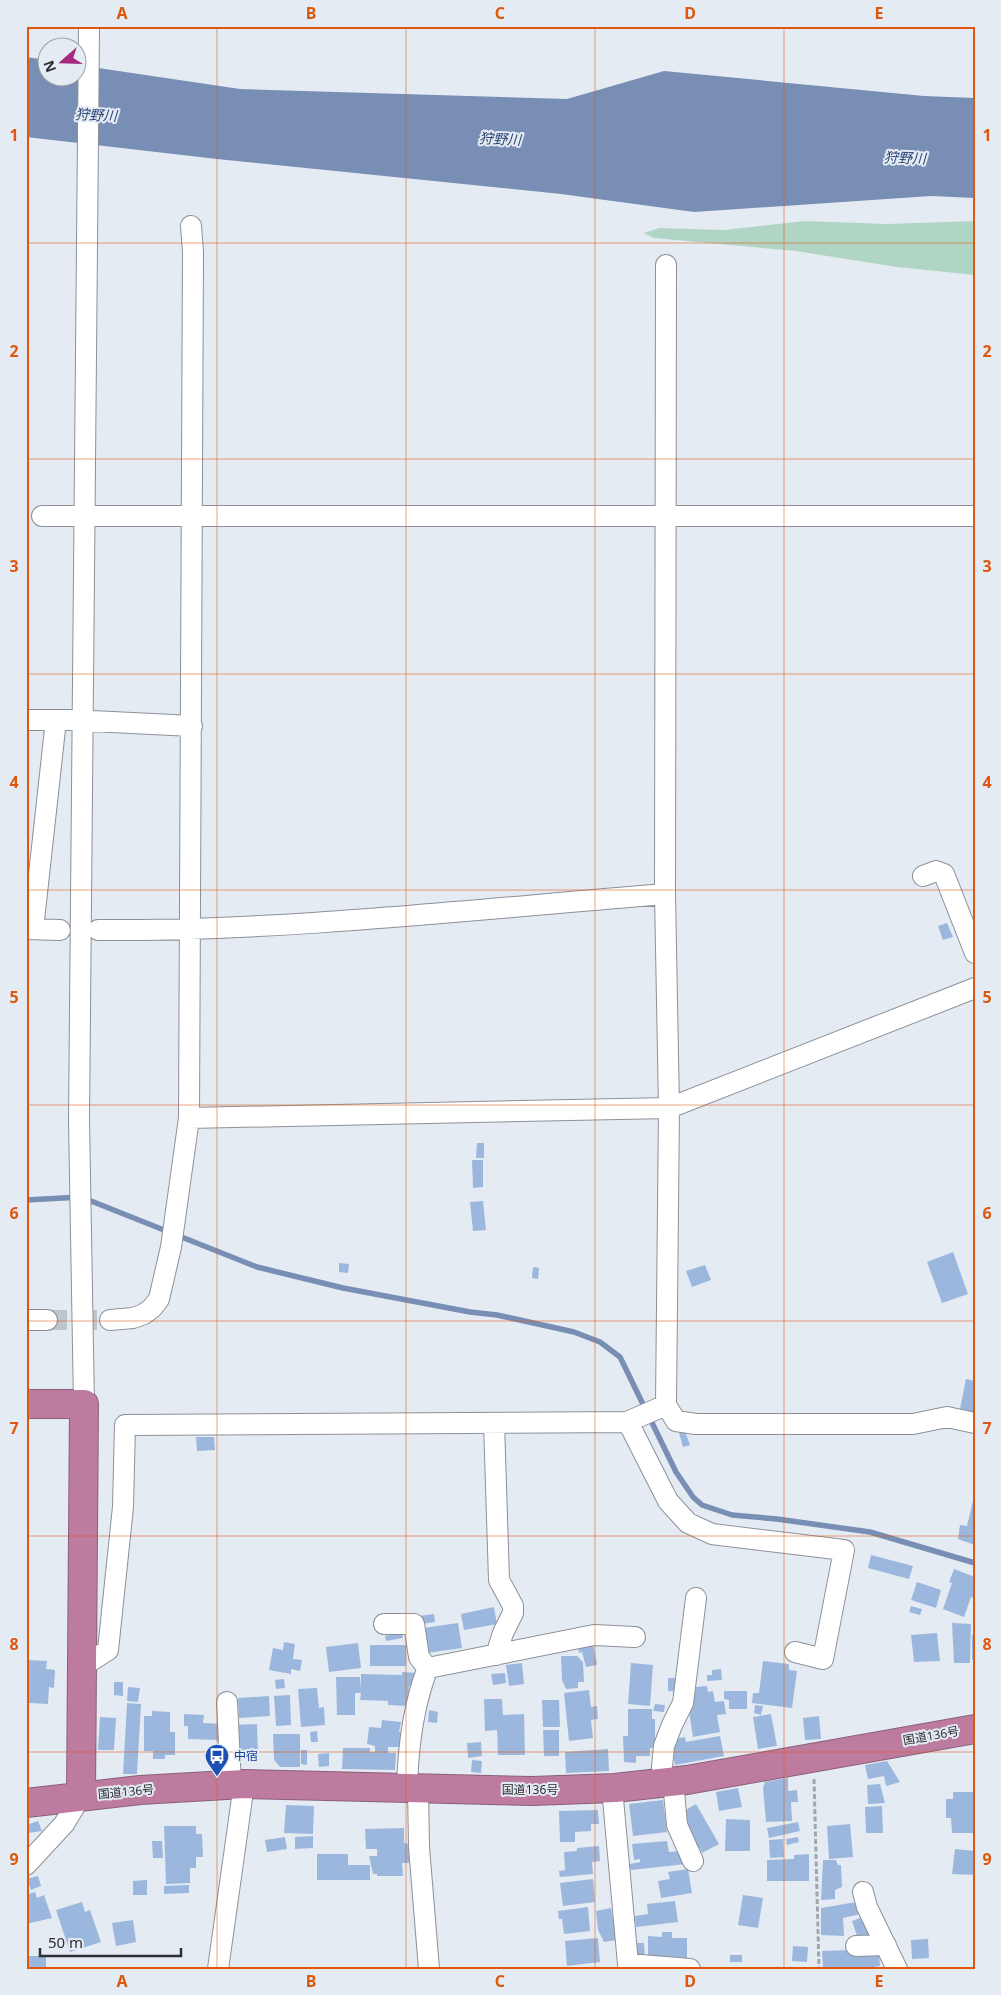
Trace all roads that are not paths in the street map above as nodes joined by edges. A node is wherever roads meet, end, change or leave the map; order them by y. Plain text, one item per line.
1 (89, 26) edge
2 (191, 226) dead end
3 (666, 265) dead end
4 (42, 516) dead end
5 (193, 516) junction
6 (666, 516) junction
7 (975, 516) edge
8 (79, 517) junction
9 (26, 720) edge
10 (56, 720) junction
11 (82, 721) junction
12 (192, 726) junction
13 (923, 876) dead end
14 (665, 894) junction
15 (30, 929) edge
16 (60, 930) dead end
17 (98, 930) dead end
18 (191, 931) junction
19 (975, 953) edge
20 (975, 988) edge
21 (669, 1108) junction
22 (189, 1118) junction
23 (26, 1320) edge
24 (47, 1320) tunnel mouth
25 (110, 1320) tunnel mouth
26 (26, 1404) edge
27 (84, 1404) junction
28 (664, 1406) junction
29 (630, 1421) junction
30 (494, 1423) junction
31 (975, 1423) edge
32 (696, 1598) dead end
33 (384, 1624) dead end
34 (635, 1637) dead end
35 (795, 1652) dead end
36 (496, 1656) junction
37 (83, 1666) junction
38 (428, 1670) junction
39 (227, 1702) dead end
40 (975, 1729) edge
41 (669, 1782) junction
42 (238, 1784) junction
43 (413, 1788) junction
44 (612, 1788) junction
45 (81, 1796) junction
46 (26, 1803) edge
47 (693, 1861) dead end
48 (26, 1865) edge
49 (863, 1892) dead end
50 (886, 1945) junction
51 (856, 1946) dead end
52 (218, 1969) edge
53 (429, 1969) edge
54 (690, 1969) edge
55 (897, 1969) edge

1 - 8 street
2 - 5 street
3 - 6 street
4 - 8 street
5 - 6 street
5 - 8 street
5 - 12 street
6 - 7 street
6 - 14 street
8 - 11 street
9 - 10 street
10 - 11 street
10 - 15 street
11 - 12 street
11 - 27 street
12 - 18 street
13 - 19 street
14 - 18 street
14 - 21 street
15 - 16 street
17 - 18 street
18 - 22 street
20 - 21 street
21 - 22 street
21 - 28 street
22 - 25 street
23 - 24 street
26 - 27 highway
27 - 37 highway, 国道136号
28 - 29 street
28 - 31 street
29 - 30 street
29 - 35 street
30 - 36 street
30 - 37 street
32 - 41 street
33 - 38 street
34 - 36 street
36 - 38 street
37 - 45 highway, 国道136号
38 - 43 street
39 - 42 street
40 - 41 highway, 国道136号
41 - 44 highway, 国道136号
41 - 47 street
42 - 43 highway, 国道136号
42 - 45 highway, 国道136号
42 - 52 street
43 - 44 highway, 国道136号
43 - 53 street
44 - 54 street
45 - 46 highway, 国道136号
45 - 48 street
49 - 50 street
50 - 51 street
50 - 55 street

